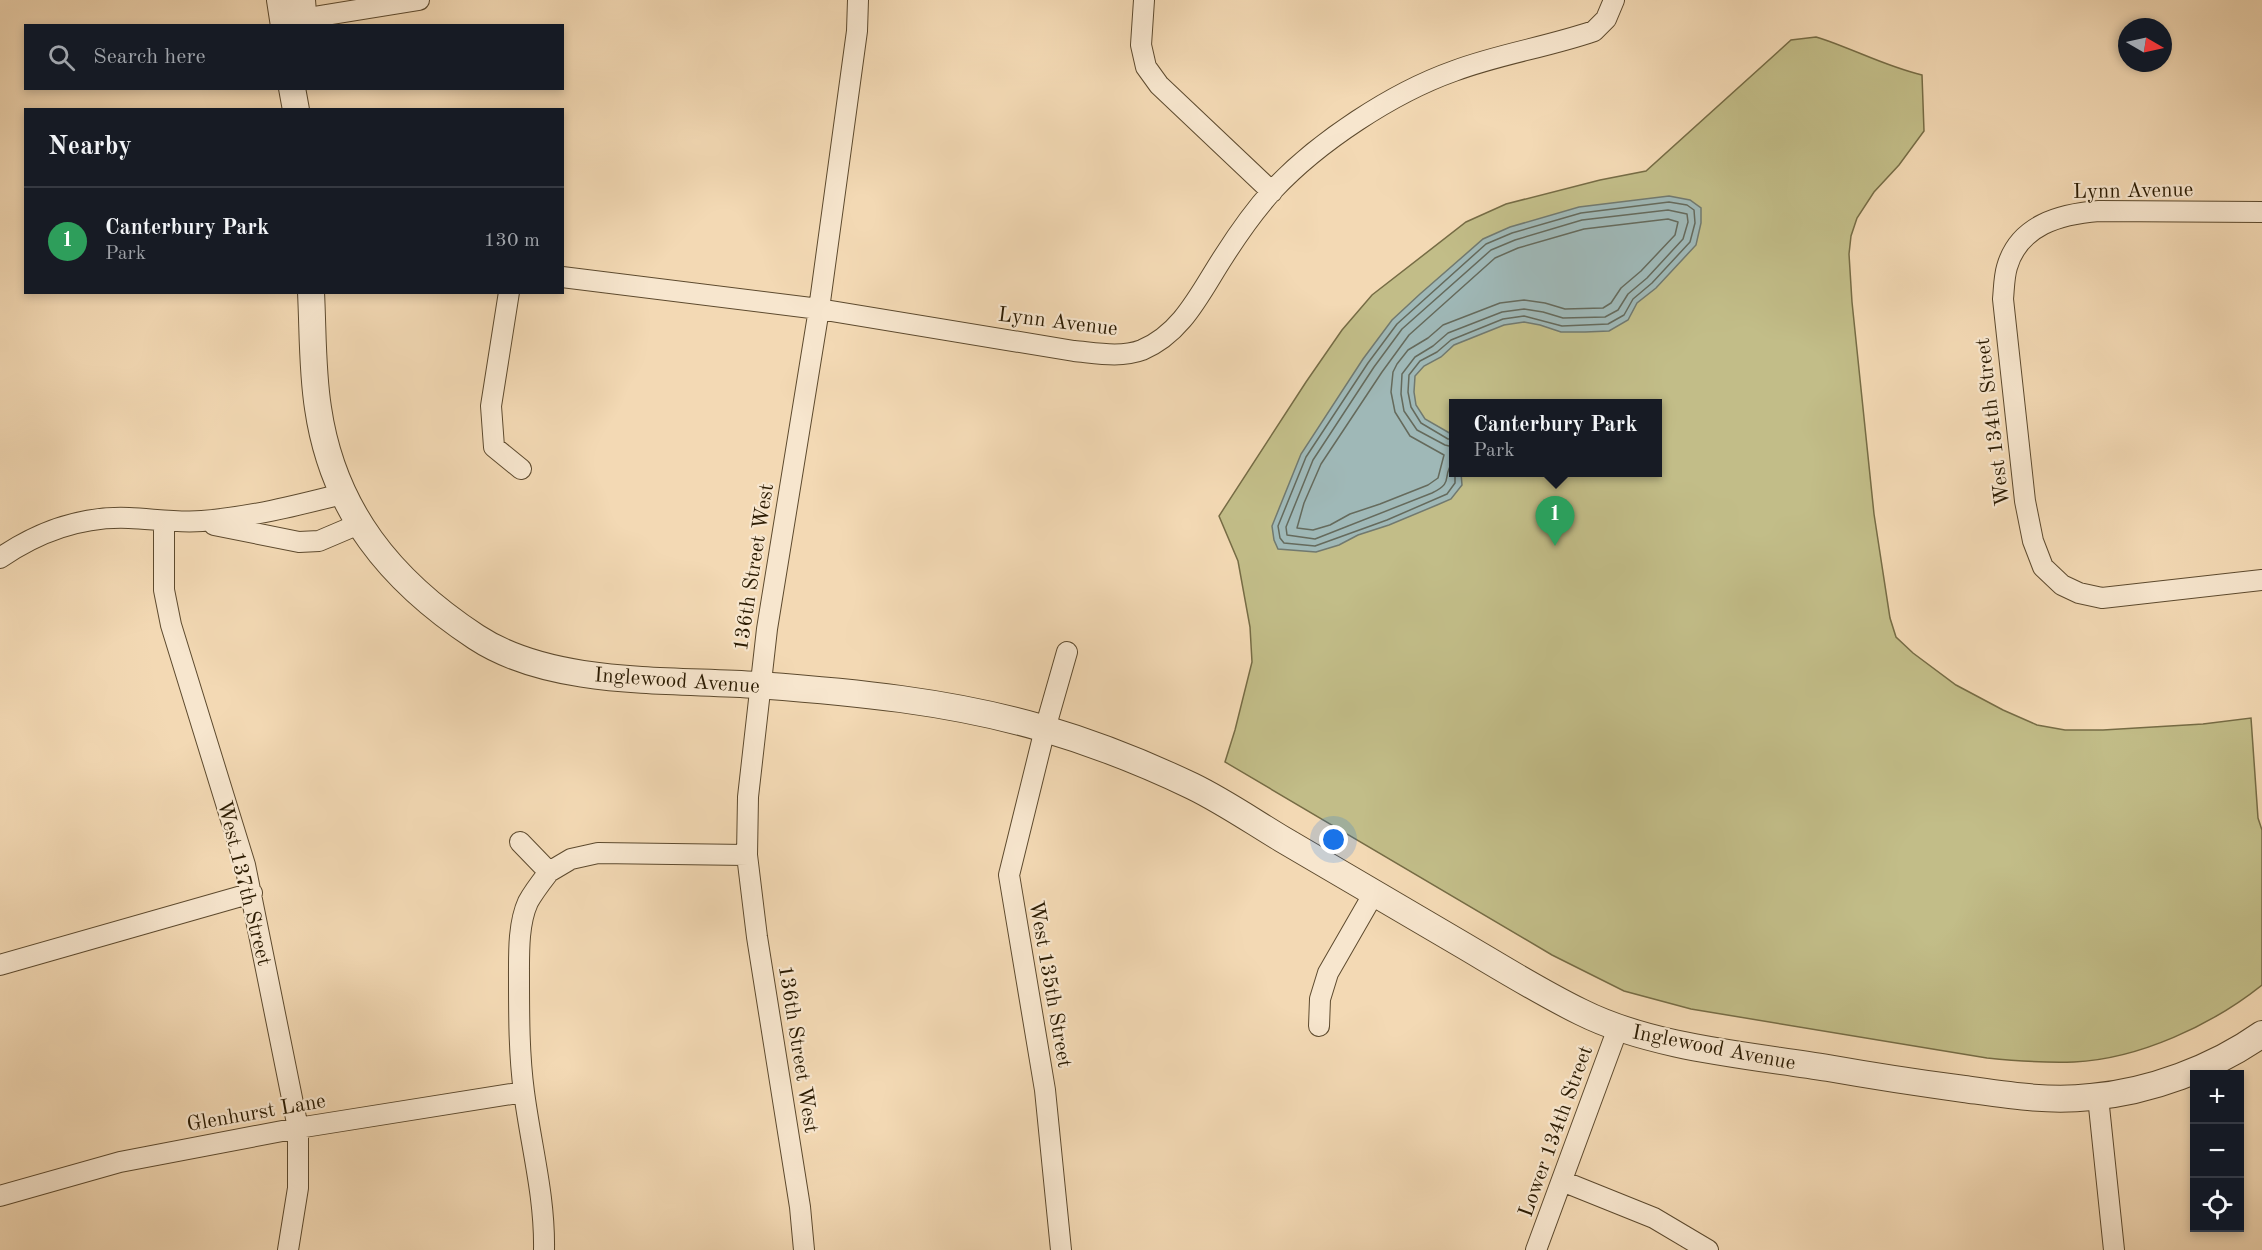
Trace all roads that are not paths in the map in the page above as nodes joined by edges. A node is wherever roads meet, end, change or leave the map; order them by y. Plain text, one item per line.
1 (419, 0) edge
2 (858, 0) edge
3 (1144, 0) edge
4 (1614, 0) edge
5 (291, 16) edge
6 (292, 90) edge
7 (309, 90) edge
8 (296, 108) edge
9 (310, 108) edge
10 (1272, 192) junction
11 (2262, 212) edge
12 (2016, 246) joint
13 (564, 277) edge
14 (509, 294) edge
15 (312, 298) edge
16 (819, 309) junction
17 (521, 469) dead end
18 (342, 494) junction
19 (164, 520) junction
20 (200, 521) junction
21 (359, 524) junction
22 (0, 558) edge
23 (2262, 580) edge
24 (1067, 652) dead end
25 (760, 685) junction
26 (1045, 729) junction
27 (520, 842) dead end
28 (747, 855) junction
29 (549, 872) junction
30 (1374, 892) junction
31 (252, 893) junction
32 (0, 965) edge
33 (1319, 1026) dead end
34 (1618, 1028) junction
35 (2262, 1034) edge
36 (524, 1092) junction
37 (2098, 1097) junction
38 (298, 1128) junction
39 (1562, 1181) junction
40 (0, 1196) edge
41 (288, 1250) edge
42 (544, 1250) edge
43 (804, 1250) edge
44 (1061, 1250) edge
45 (1536, 1250) edge
46 (1708, 1250) edge
47 (2114, 1250) edge

1 - 5 street
2 - 16 street, 136th Street West
3 - 10 street
4 - 10 street, Lynn Avenue
6 - 8 street
7 - 9 street
10 - 16 street, Lynn Avenue
11 - 12 street, Lynn Avenue
12 - 23 street, West 134th Street
13 - 16 street, Lynn Avenue
14 - 17 street
15 - 18 street
16 - 25 street, 136th Street West
18 - 20 street
18 - 21 street, Inglewood Avenue
19 - 20 street
19 - 22 street
19 - 31 street, West 137th Street
20 - 21 street
21 - 25 street, Inglewood Avenue
24 - 26 street
25 - 26 street, Inglewood Avenue
25 - 28 street, 136th Street West
26 - 30 street, Inglewood Avenue
26 - 44 street, West 135th Street
27 - 29 street
28 - 29 street
28 - 43 street, 136th Street West
29 - 36 street
30 - 33 street
30 - 34 street, Inglewood Avenue
31 - 32 street
31 - 38 street, West 137th Street
34 - 37 street, Inglewood Avenue
34 - 39 street, Lower 134th Street
35 - 37 street, Inglewood Avenue
36 - 38 street, Glenhurst Lane
36 - 42 street
37 - 47 street
38 - 40 street, Glenhurst Lane
38 - 41 street, West 137th Street
39 - 45 street, Lower 134th Street
39 - 46 street

